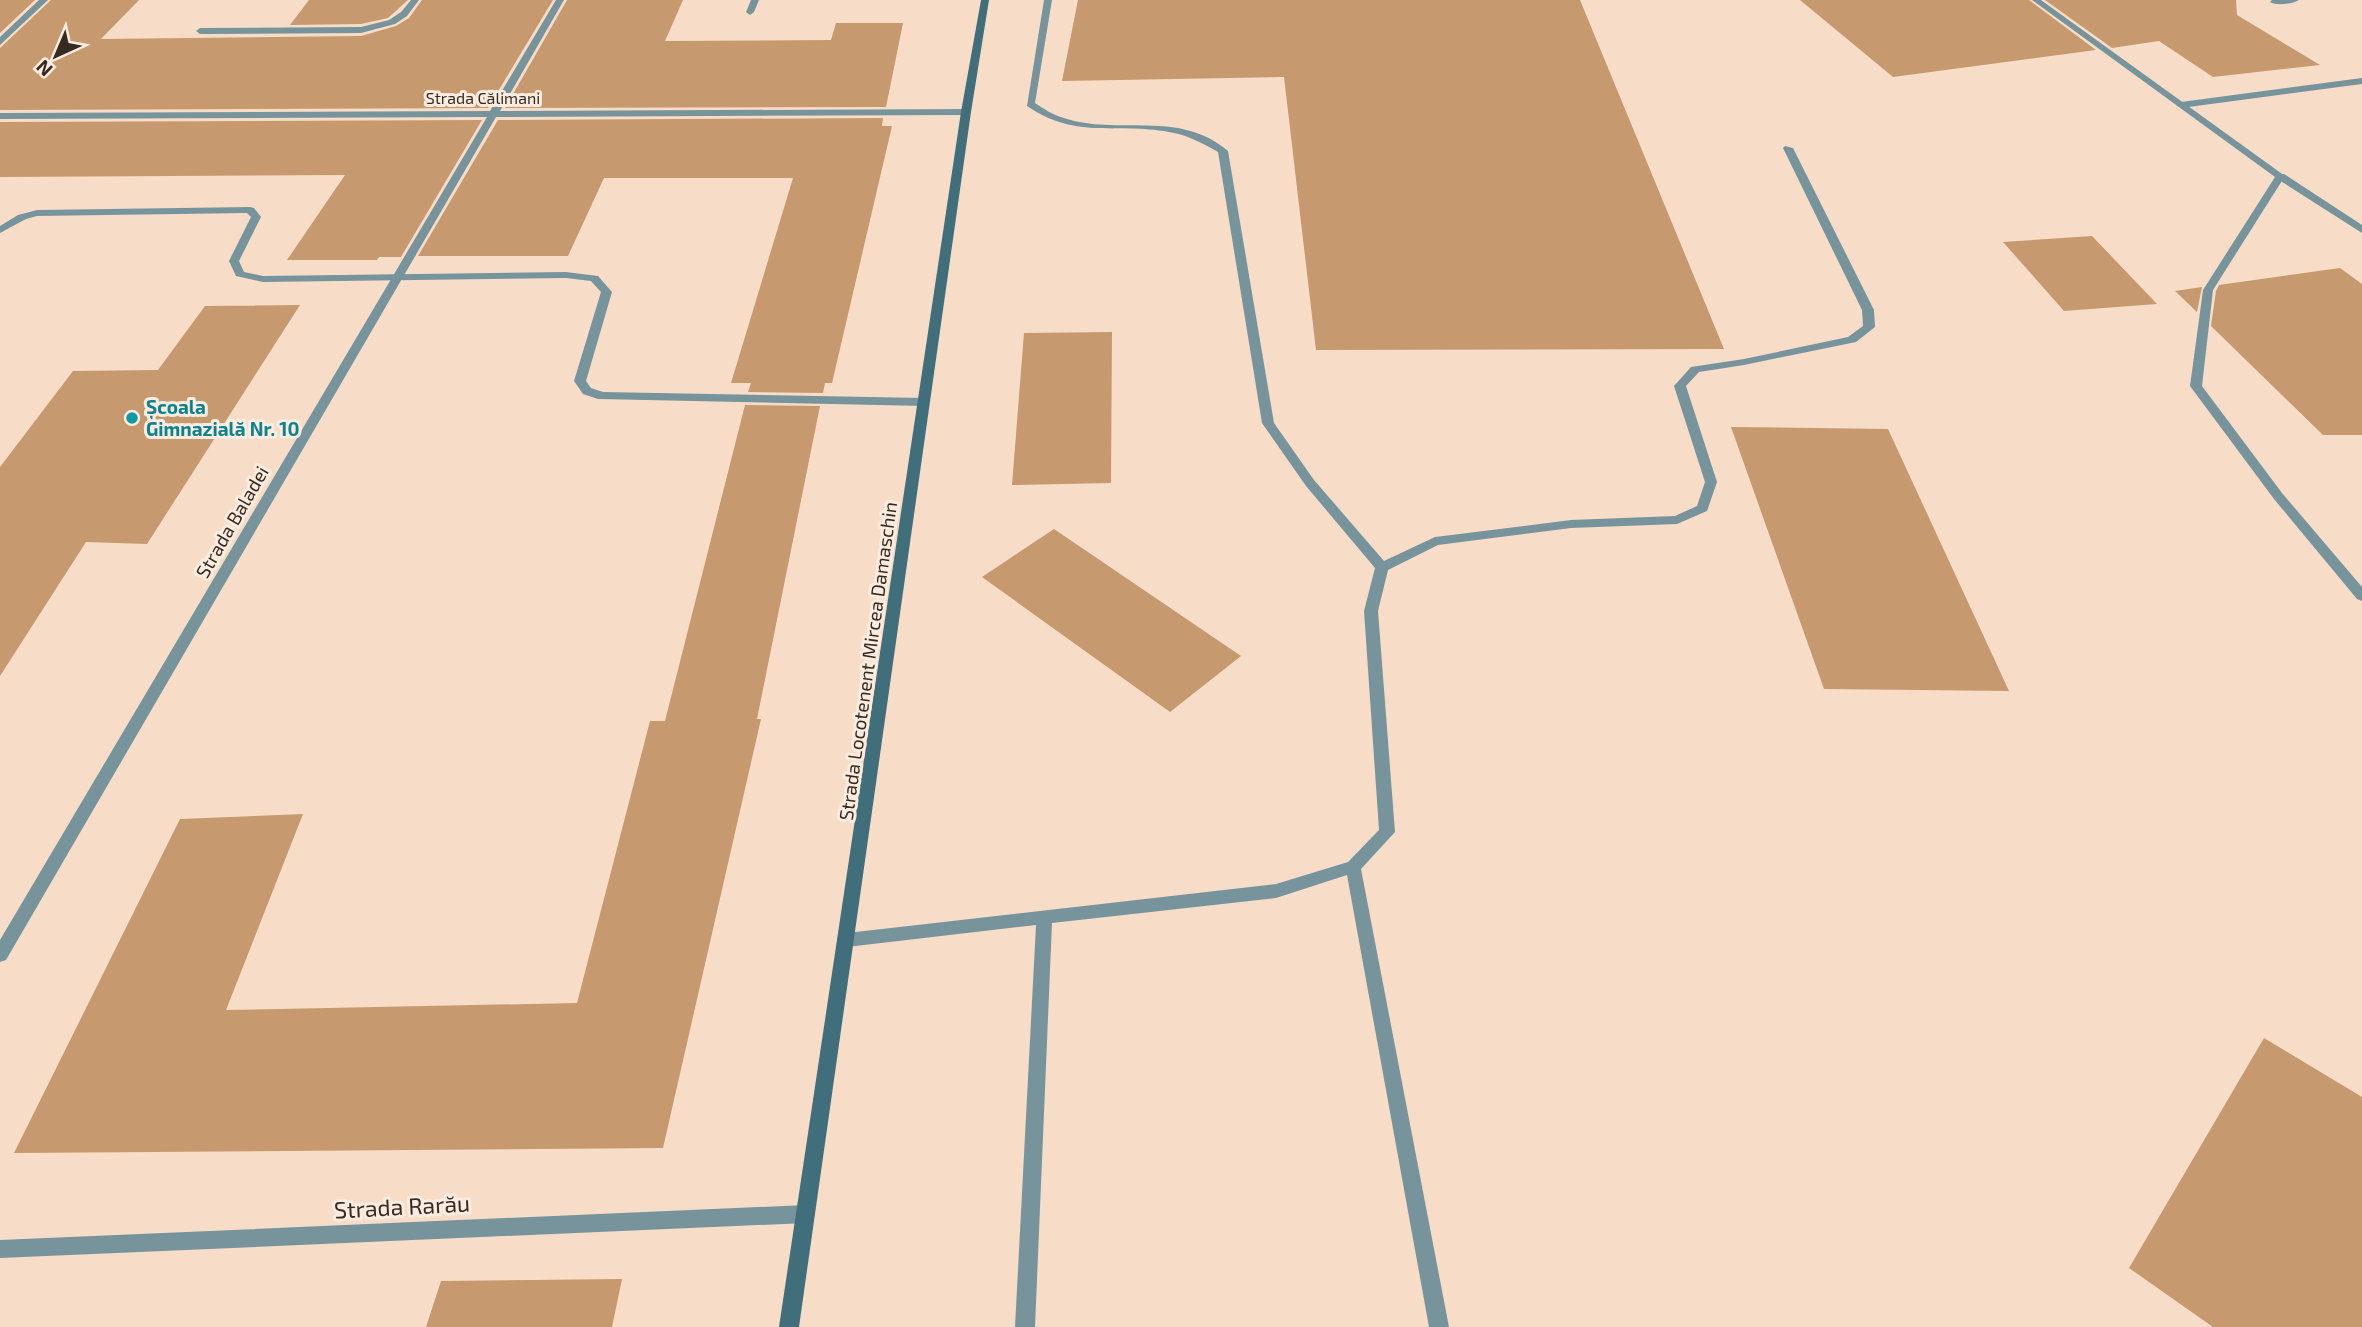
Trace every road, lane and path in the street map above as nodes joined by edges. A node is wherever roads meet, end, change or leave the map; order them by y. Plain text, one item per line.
1 (44, 0) edge
2 (415, 0) edge
3 (560, 0) edge
4 (755, 0) edge
5 (985, 0) edge
6 (1048, 0) edge
7 (2036, 0) edge
8 (2295, 0) edge
9 (2274, 2) dead end
10 (750, 12) dead end
11 (200, 31) dead end
12 (0, 42) edge
13 (2362, 81) edge
14 (2181, 105) junction
15 (966, 112) junction
16 (494, 114) junction
17 (0, 116) edge
18 (1788, 148) dead end
19 (2280, 176) junction
20 (0, 230) edge
21 (2362, 230) edge
22 (398, 277) junction
23 (924, 402) junction
24 (1382, 567) junction
25 (2362, 596) edge
26 (1353, 867) junction
27 (1044, 917) junction
28 (847, 940) junction
29 (0, 955) edge
30 (806, 1214) junction
31 (0, 1249) edge
32 (789, 1327) edge
33 (1025, 1327) edge
34 (1439, 1327) edge

1 - 12 street
2 - 11 street
3 - 16 street, Strada Baladei
4 - 10 street
5 - 15 street, Strada Locotenent Mircea Damaschin
6 - 24 street
7 - 14 street
8 - 9 street
13 - 14 street
14 - 19 street
15 - 16 street, Strada Călimani
15 - 23 street, Strada Locotenent Mircea Damaschin
16 - 17 street, Strada Călimani
16 - 22 street, Strada Baladei
18 - 24 street
19 - 21 street
19 - 25 street
20 - 22 street
22 - 23 street
22 - 29 street, Strada Baladei
23 - 28 street, Strada Locotenent Mircea Damaschin
24 - 26 street
26 - 27 street
26 - 34 street
27 - 28 street
27 - 33 street
28 - 30 street, Strada Locotenent Mircea Damaschin
30 - 31 street, Strada Rarău
30 - 32 street, Strada Locotenent Mircea Damaschin

